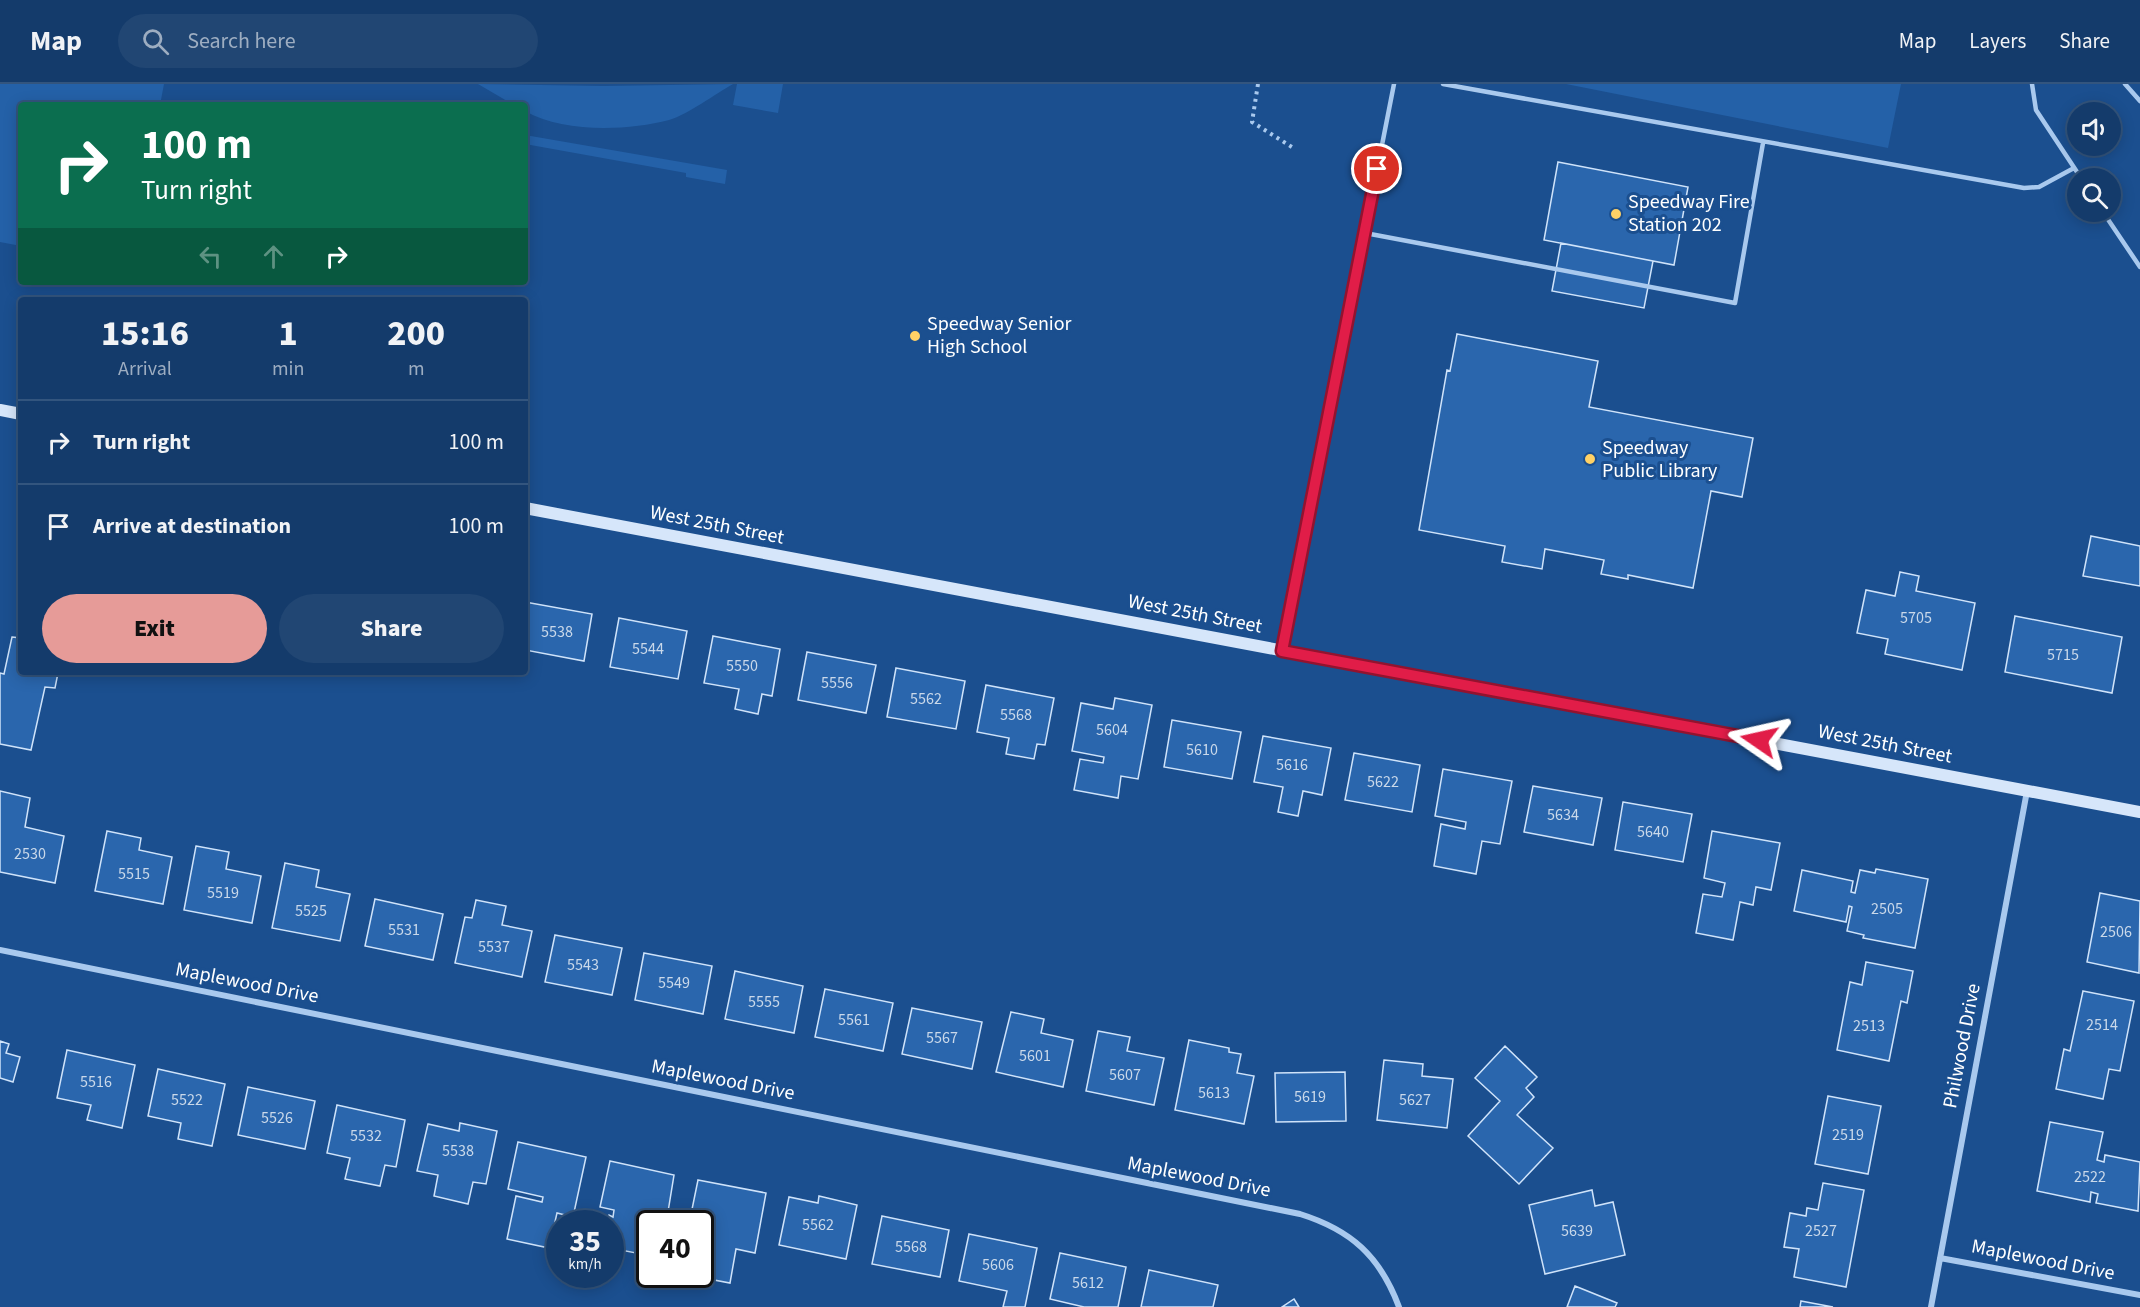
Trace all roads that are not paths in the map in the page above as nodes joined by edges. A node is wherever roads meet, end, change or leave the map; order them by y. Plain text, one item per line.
1 (1394, 84) edge
2 (1443, 84) edge
3 (2032, 84) edge
4 (2125, 84) edge
5 (2140, 101) edge
6 (1762, 143) junction
7 (2074, 168) edge
8 (2067, 172) edge
9 (2110, 222) edge
10 (1365, 233) junction
11 (2140, 267) edge
12 (0, 410) edge
13 (18, 413) edge
14 (528, 509) edge
15 (1282, 651) junction
16 (2027, 790) junction
17 (2140, 812) edge
18 (0, 950) edge
19 (1940, 1258) junction
20 (2140, 1295) edge
21 (1399, 1307) edge
22 (1930, 1307) edge

1 - 10 lane
2 - 6 lane
3 - 7 lane
4 - 5 lane
6 - 8 lane
6 - 10 lane
9 - 11 lane
10 - 15 lane
12 - 13 street
14 - 15 street, West 25th Street
15 - 16 street, West 25th Street
16 - 17 street, West 25th Street
16 - 19 street, Philwood Drive
18 - 21 street, Maplewood Drive
19 - 20 street, Maplewood Drive
19 - 22 street, Philwood Drive

